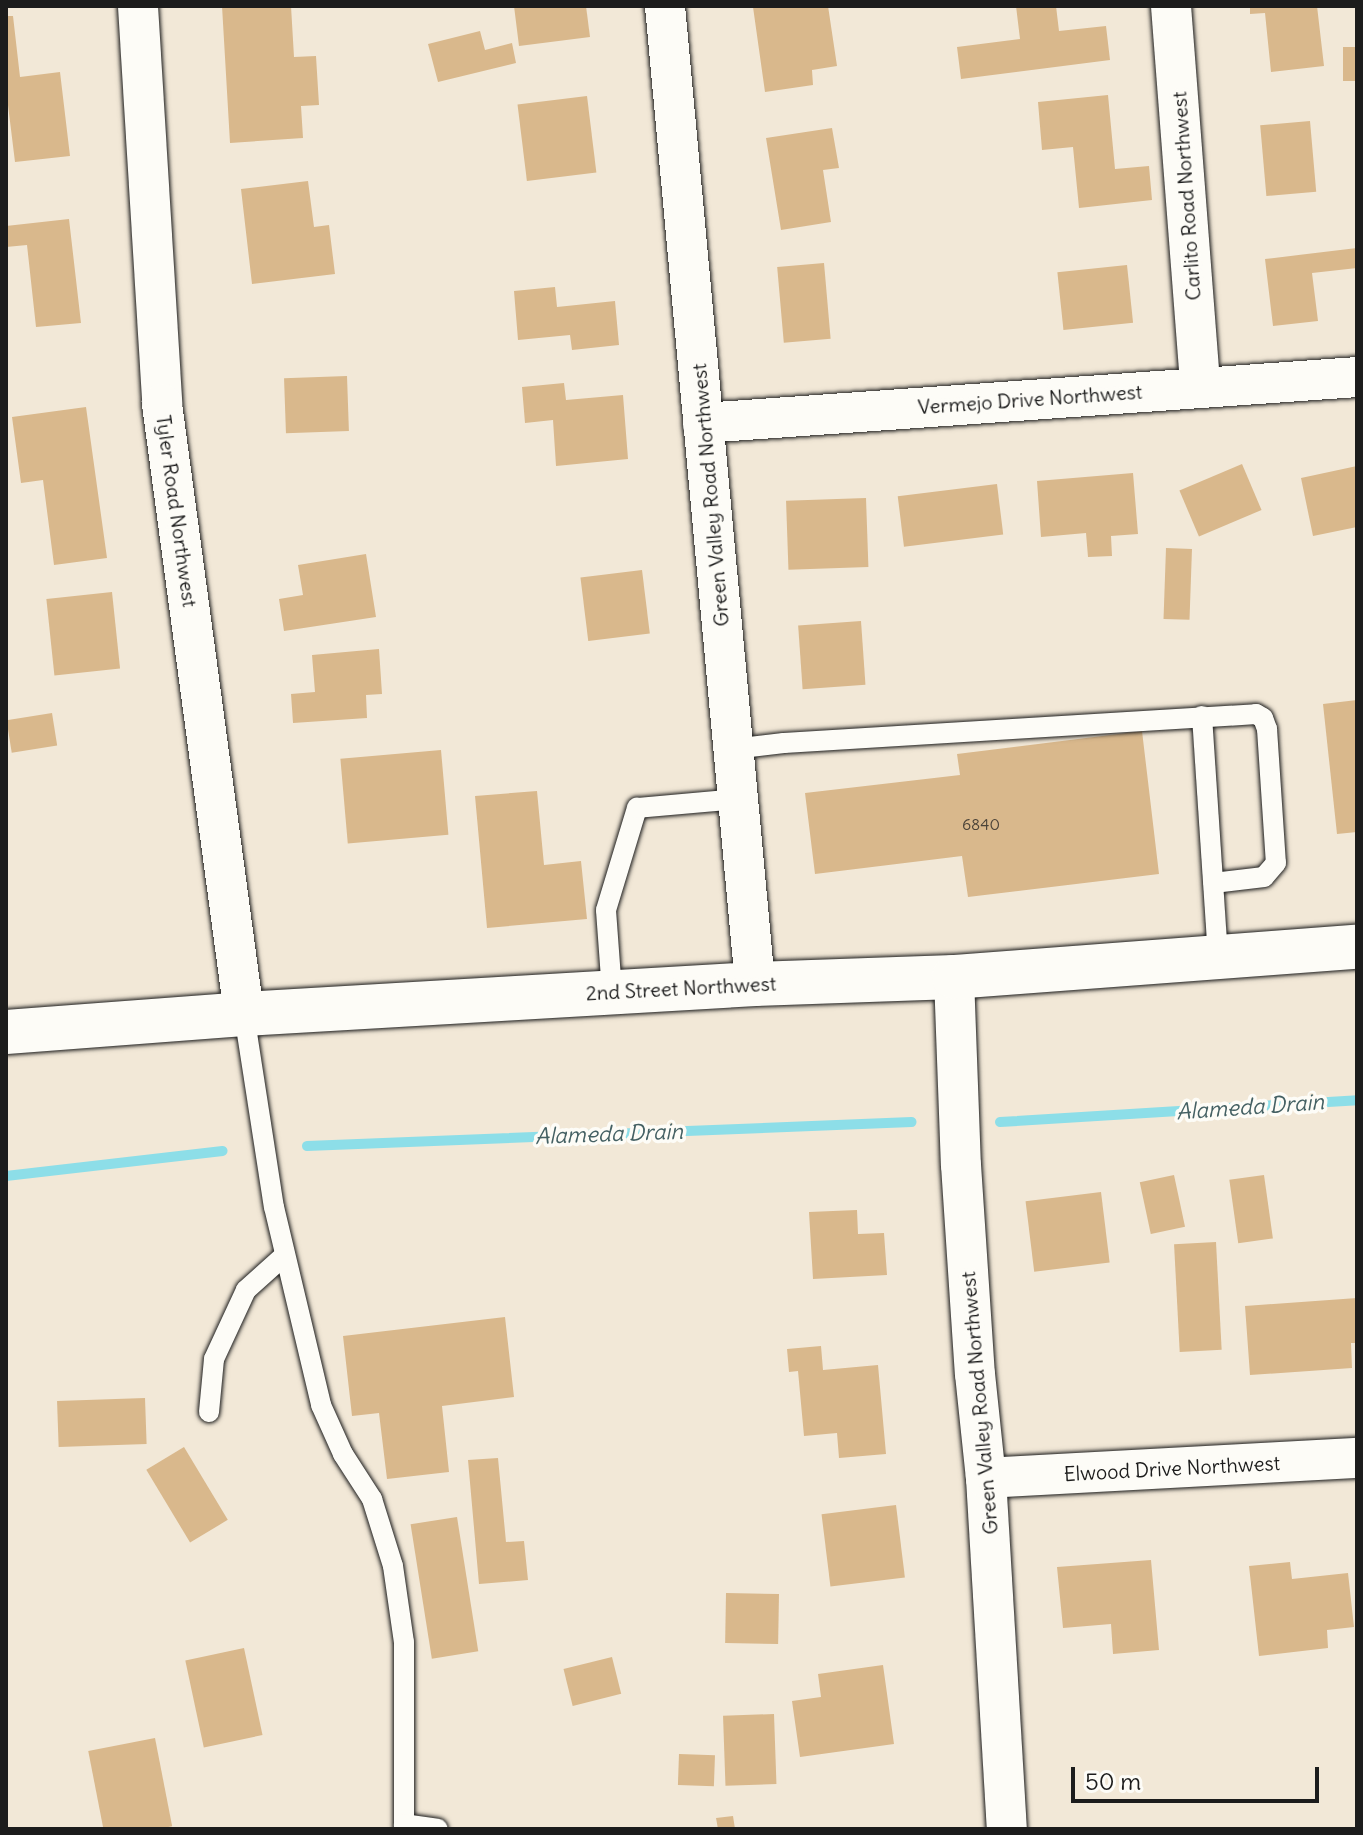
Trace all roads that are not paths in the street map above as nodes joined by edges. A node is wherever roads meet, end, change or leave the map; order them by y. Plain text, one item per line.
1 (138, 6) edge
2 (665, 6) edge
3 (1171, 6) edge
4 (1357, 377) edge
5 (1200, 387) junction
6 (703, 423) junction
7 (1202, 716) junction
8 (733, 749) junction
9 (737, 799) junction
10 (1213, 883) junction
11 (1357, 947) edge
12 (1218, 957) junction
13 (954, 977) junction
14 (755, 984) junction
15 (612, 992) junction
16 (244, 1014) junction
17 (6, 1032) edge
18 (285, 1255) junction
19 (209, 1412) dead end
20 (1357, 1458) edge
21 (986, 1478) junction
22 (404, 1826) edge
23 (438, 1829) edge
24 (1007, 1829) edge

1 - 16 street, Tyler Road Northwest
2 - 6 street, Green Valley Road Northwest
3 - 5 street, Carlito Road Northwest
4 - 5 street, Vermejo Drive Northwest
5 - 6 street, Vermejo Drive Northwest
6 - 8 street, Green Valley Road Northwest
7 - 8 lane
7 - 10 lane
7 - 10 lane
8 - 9 street, Green Valley Road Northwest
9 - 14 street, Green Valley Road Northwest
9 - 15 lane
10 - 12 lane
11 - 12 main road, 2nd Street Northwest
12 - 13 main road, 2nd Street Northwest
13 - 14 main road, 2nd Street Northwest
13 - 21 street, Green Valley Road Northwest
14 - 15 main road, 2nd Street Northwest
15 - 16 main road, 2nd Street Northwest
16 - 17 main road, 2nd Street Northwest
16 - 18 lane
18 - 19 lane
18 - 22 lane
20 - 21 street, Elwood Drive Northwest
21 - 24 street, Green Valley Road Northwest
22 - 23 lane

